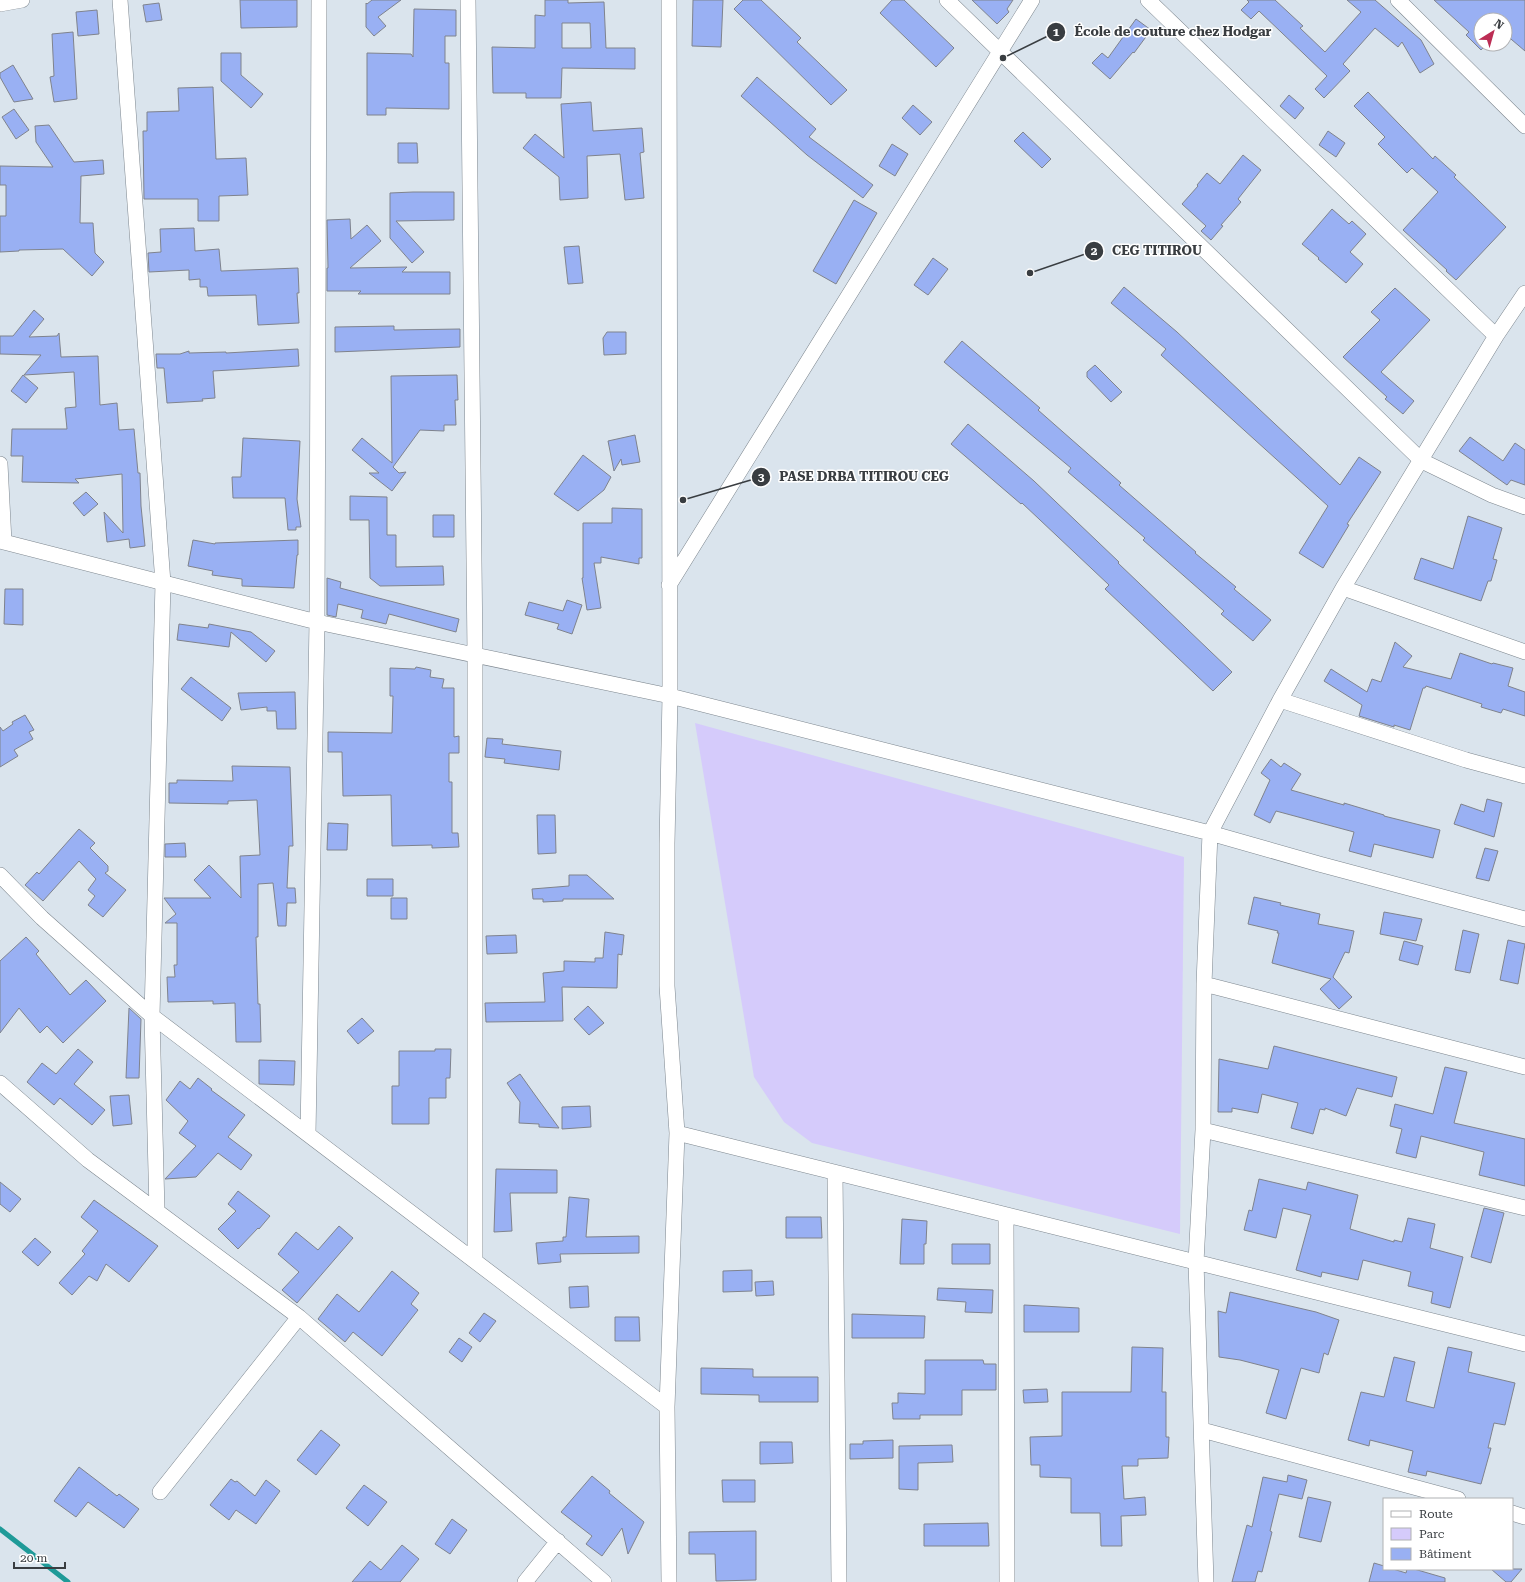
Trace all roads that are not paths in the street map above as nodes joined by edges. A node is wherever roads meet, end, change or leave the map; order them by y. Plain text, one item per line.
1 (22, 0) edge
2 (120, 0) edge
3 (319, 0) edge
4 (468, 0) edge
5 (669, 0) edge
6 (947, 0) edge
7 (1032, 0) edge
8 (1148, 0) edge
9 (1398, 0) edge
10 (0, 4) edge
11 (1000, 51) junction
12 (1525, 126) edge
13 (1525, 292) edge
14 (1496, 336) junction
15 (1422, 461) junction
16 (0, 464) edge
17 (1525, 507) edge
18 (2, 541) edge
19 (163, 582) junction
20 (670, 585) junction
21 (1344, 588) junction
22 (317, 622) junction
23 (1525, 652) edge
24 (475, 654) junction
25 (670, 696) junction
26 (1280, 700) junction
27 (1525, 776) edge
28 (1210, 833) junction
29 (0, 875) edge
30 (1525, 919) edge
31 (1204, 984) junction
32 (152, 1016) junction
33 (1525, 1067) edge
34 (0, 1083) edge
35 (1203, 1130) junction
36 (677, 1133) junction
37 (308, 1134) junction
38 (835, 1172) junction
39 (1525, 1208) edge
40 (157, 1211) junction
41 (1006, 1215) junction
42 (475, 1261) junction
43 (1196, 1262) junction
44 (299, 1318) junction
45 (1525, 1344) edge
46 (667, 1407) junction
47 (1202, 1430) junction
48 (160, 1492) dead end
49 (1454, 1498) edge
50 (1513, 1513) edge
51 (1525, 1517) edge
52 (558, 1541) junction
53 (525, 1582) edge
54 (604, 1582) edge
55 (669, 1582) edge
56 (839, 1582) edge
57 (1007, 1582) edge
58 (1206, 1582) edge

1 - 10 street
2 - 19 street
3 - 22 street
4 - 24 street
5 - 20 street
6 - 11 street
7 - 11 street
8 - 14 street
9 - 12 street
11 - 15 street
11 - 20 street
13 - 14 street
14 - 15 street
15 - 17 street
15 - 21 street
16 - 18 street
18 - 19 street
19 - 22 street
19 - 32 street
20 - 25 street
21 - 23 street
21 - 26 street
22 - 24 street
22 - 37 street
24 - 25 street
24 - 42 street
25 - 28 street
25 - 36 street
26 - 27 street
26 - 28 street
28 - 30 street
28 - 31 street
29 - 32 street
31 - 33 street
31 - 35 street
32 - 37 street
32 - 40 street
34 - 40 street
35 - 39 street
35 - 43 street
36 - 38 street
36 - 46 street
37 - 42 street
38 - 41 street
38 - 56 street
40 - 44 street
41 - 43 street
41 - 57 street
42 - 46 street
43 - 45 street
43 - 47 street
44 - 48 street
44 - 52 street
46 - 55 street
47 - 49 street
47 - 58 street
50 - 51 street
52 - 53 street
52 - 54 street

